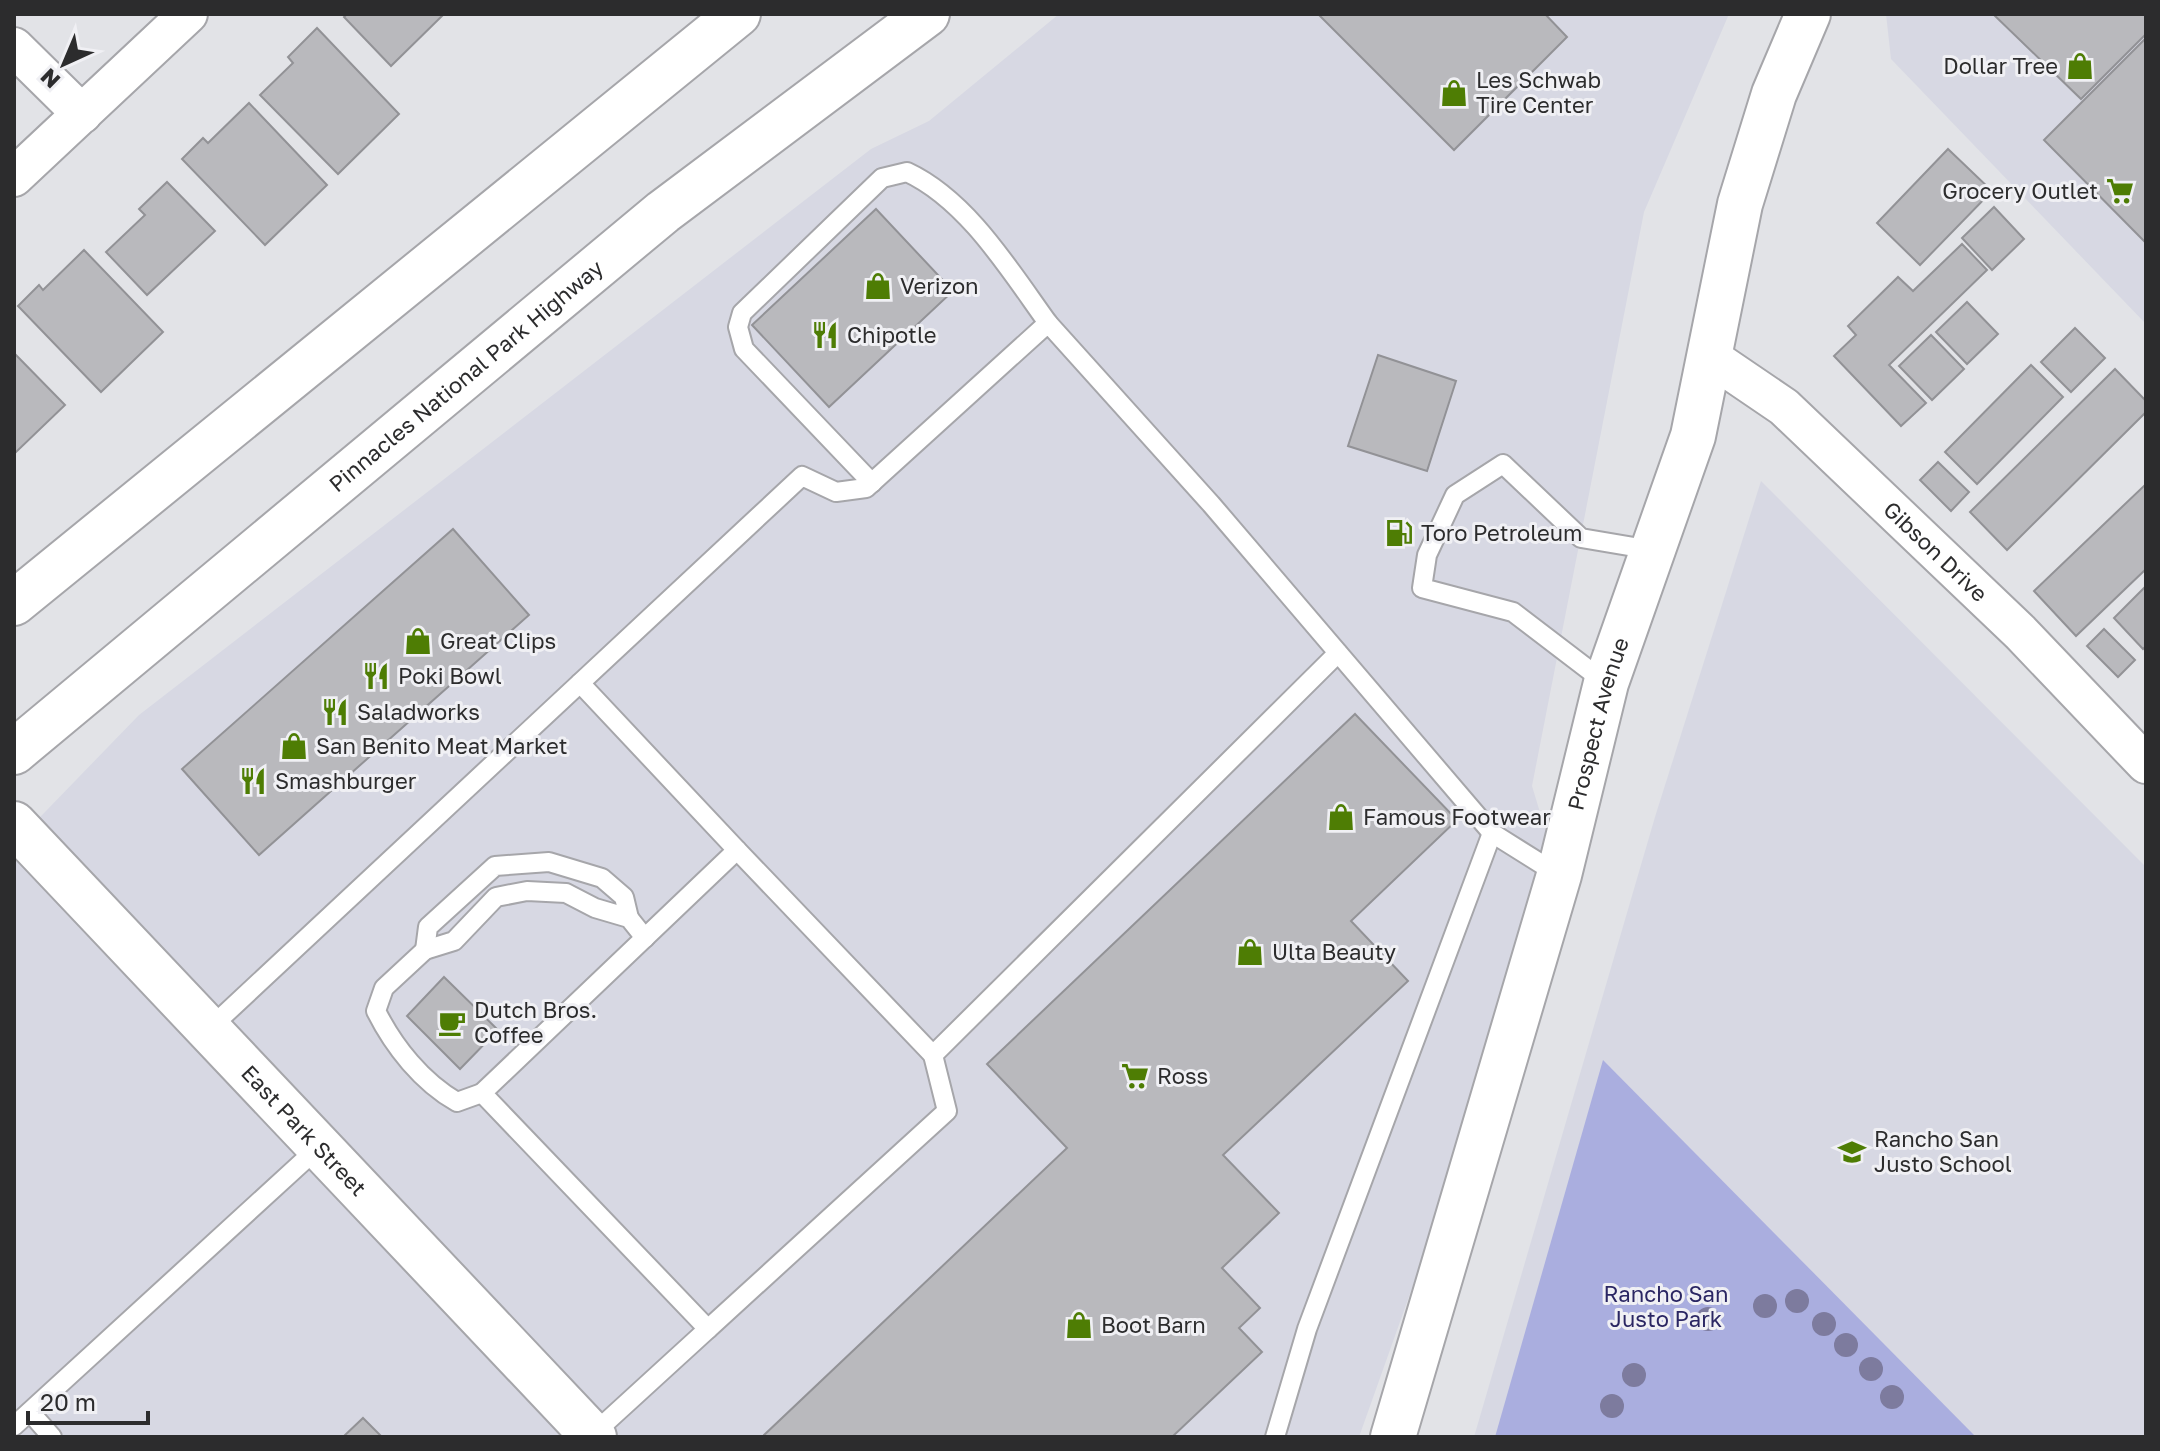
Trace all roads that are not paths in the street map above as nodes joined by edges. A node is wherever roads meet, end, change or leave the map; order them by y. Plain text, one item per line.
1 (188, 14) edge
2 (738, 14) edge
3 (927, 14) edge
4 (1808, 14) edge
5 (14, 47) edge
6 (82, 114) junction
7 (14, 177) edge
8 (1048, 323) junction
9 (1709, 356) junction
10 (872, 483) junction
11 (1652, 550) junction
12 (14, 603) edge
13 (1338, 653) junction
14 (580, 683) junction
15 (1606, 683) junction
16 (14, 752) edge
17 (2146, 764) edge
18 (14, 824) edge
19 (1492, 833) junction
20 (737, 850) junction
21 (1559, 875) junction
22 (629, 918) junction
23 (645, 938) junction
24 (425, 950) junction
25 (209, 1029) junction
26 (933, 1055) junction
27 (482, 1093) junction
28 (320, 1146) junction
29 (708, 1329) junction
30 (30, 1412) junction
31 (14, 1426) edge
32 (592, 1436) edge
33 (52, 1437) edge
34 (1275, 1437) edge
35 (1393, 1437) edge

1 - 6 street
2 - 12 street
3 - 16 street, Pinnacles National Park Highway
4 - 9 street, Prospect Avenue
5 - 6 street
6 - 7 street
8 - 10 lane
8 - 10 lane
8 - 13 lane
9 - 11 street, Prospect Avenue
9 - 17 street, Gibson Drive
10 - 14 lane
11 - 15 street, Prospect Avenue
11 - 15 lane
13 - 19 lane
13 - 26 lane
14 - 20 lane
14 - 25 lane
15 - 21 street, Prospect Avenue
18 - 25 street, East Park Street
19 - 21 lane
19 - 34 lane
20 - 23 lane
20 - 26 lane
21 - 35 street, Prospect Avenue
22 - 23 lane
22 - 24 lane
22 - 24 lane
23 - 27 lane
24 - 27 lane
25 - 28 street, East Park Street
26 - 29 lane
27 - 29 lane
28 - 30 lane
28 - 32 street, East Park Street
29 - 32 lane
30 - 31 lane
30 - 33 lane

